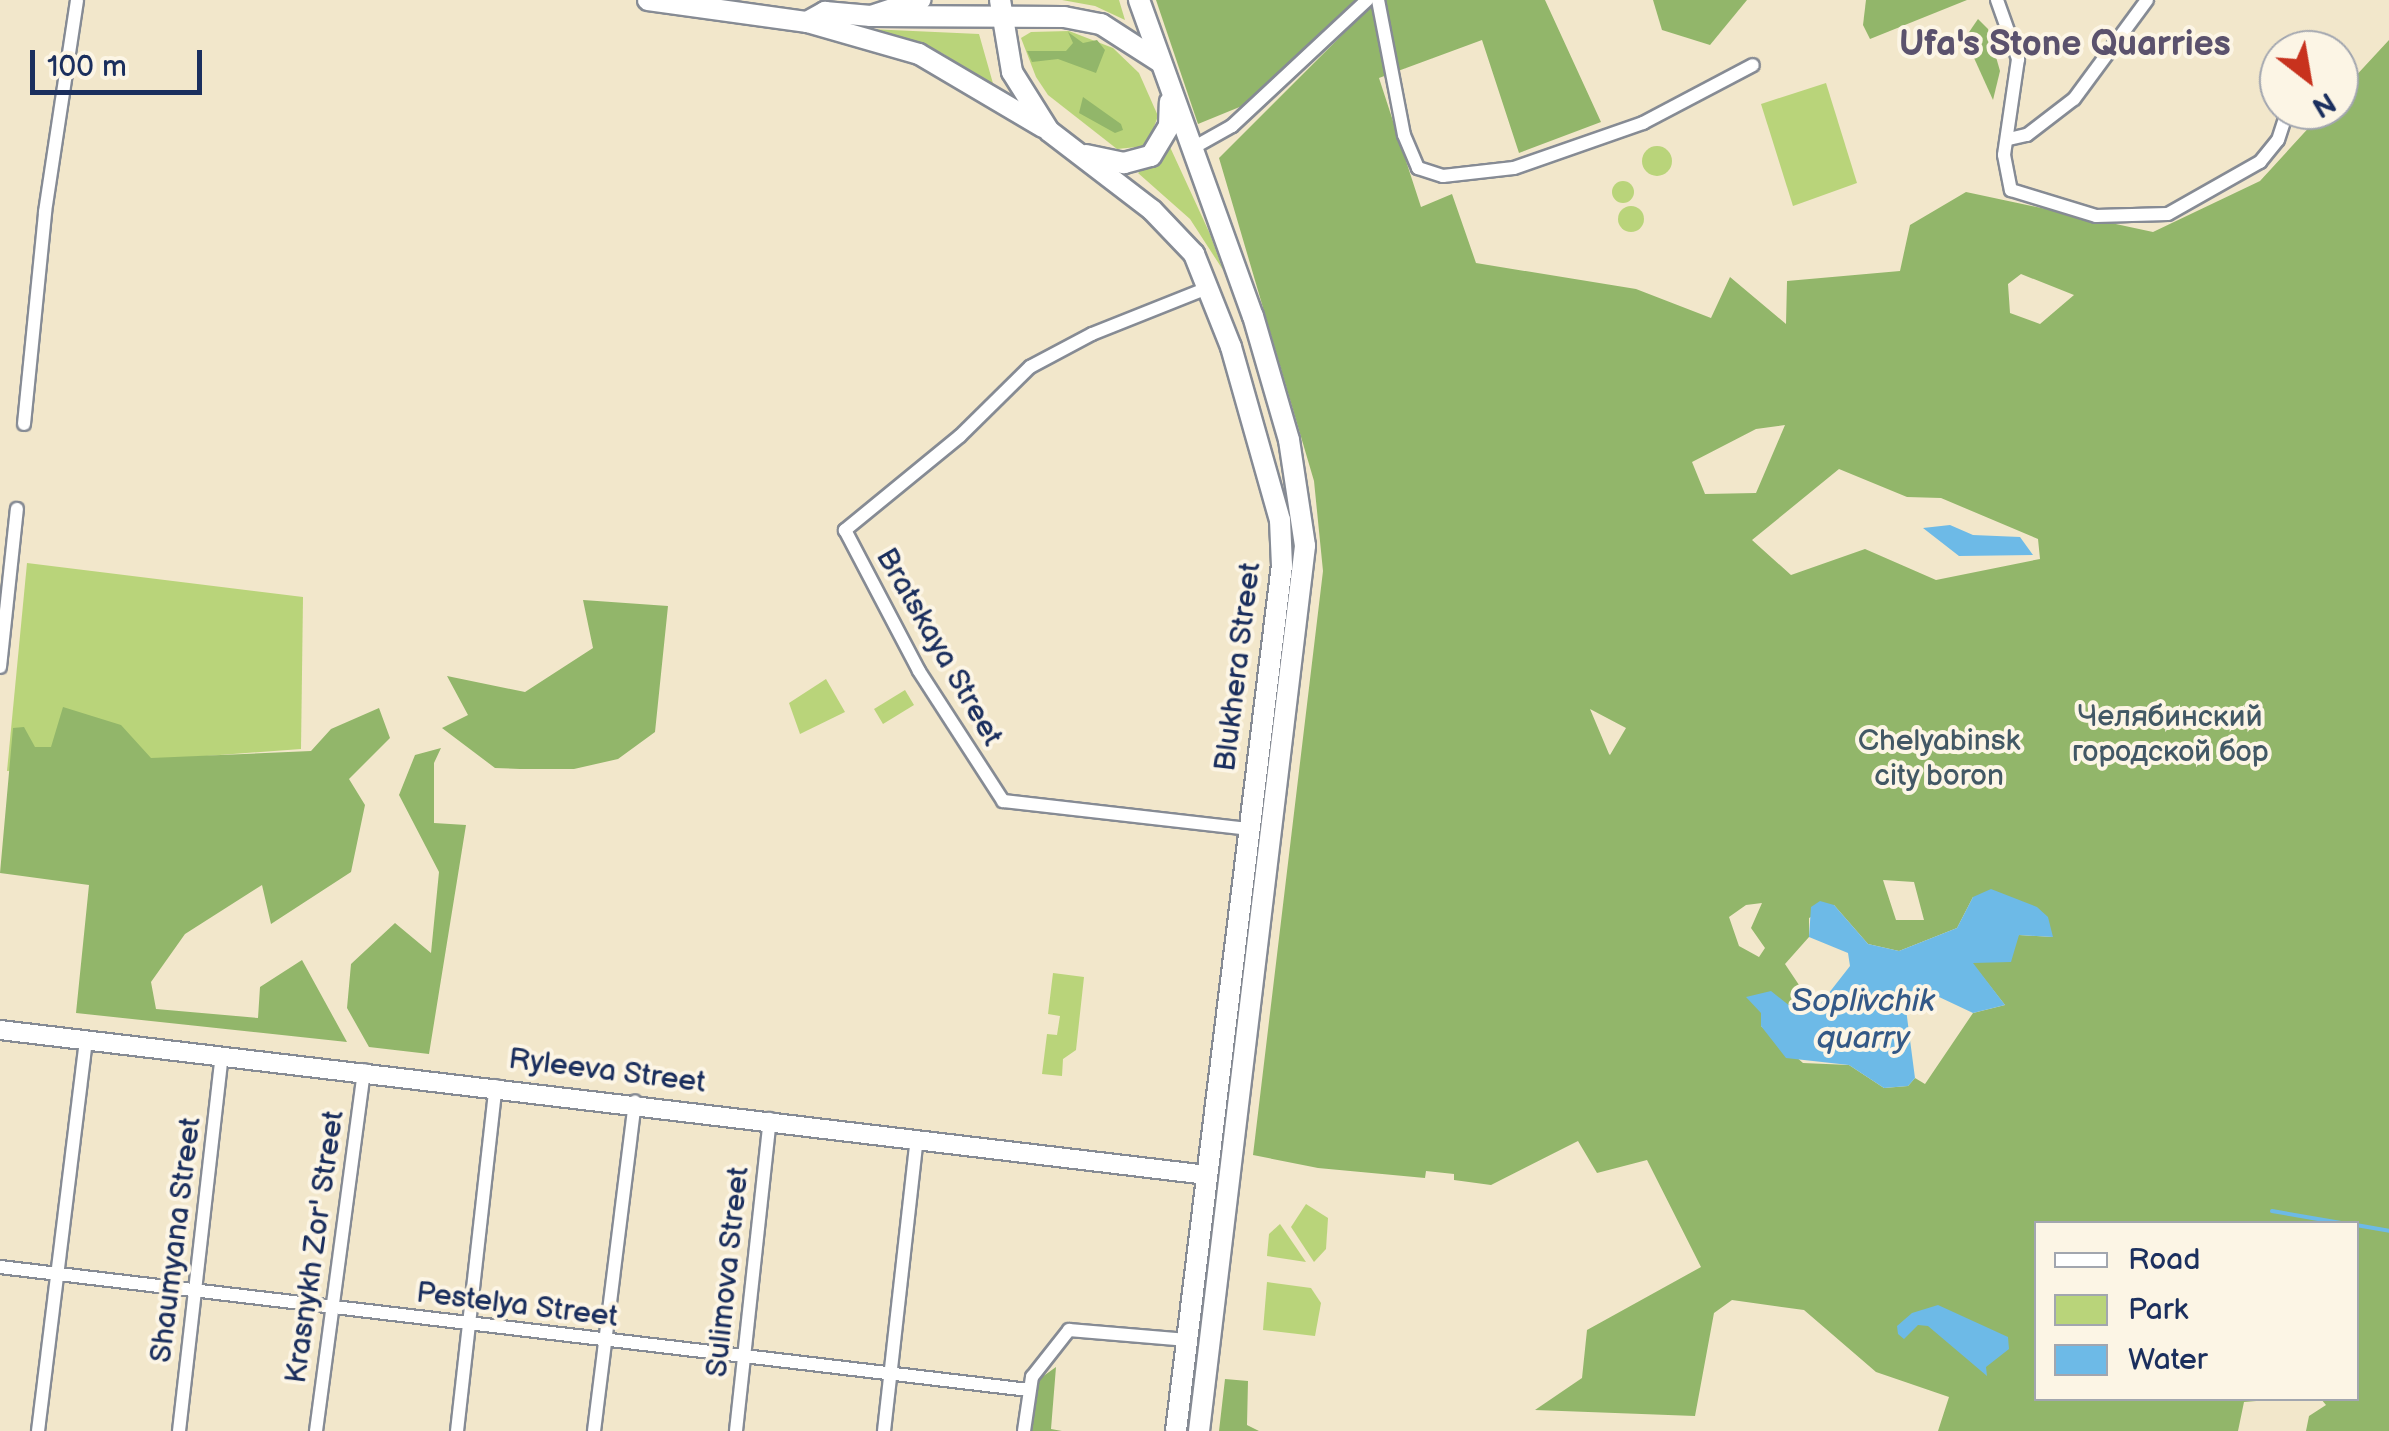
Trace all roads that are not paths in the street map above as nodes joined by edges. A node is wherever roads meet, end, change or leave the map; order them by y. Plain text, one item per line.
1 (77, 0) edge
2 (648, 0) edge
3 (920, 0) edge
4 (1139, 0) edge
5 (1366, 0) edge
6 (1378, 0) edge
7 (1998, 0) edge
8 (2147, 0) edge
9 (1000, 9) edge
10 (871, 16) junction
11 (807, 22) junction
12 (1160, 62) junction
13 (1754, 65) dead end
14 (1171, 93) junction
15 (2281, 130) edge
16 (1049, 131) junction
17 (2009, 139) junction
18 (1191, 149) junction
19 (1080, 154) junction
20 (1210, 287) junction
21 (24, 424) dead end
22 (17, 509) dead end
23 (0, 667) edge
24 (1248, 829) junction
25 (0, 1030) edge
26 (86, 1039) junction
27 (222, 1054) junction
28 (364, 1070) junction
29 (496, 1085) junction
30 (635, 1102) junction
31 (770, 1119) junction
32 (917, 1139) junction
33 (1207, 1175) junction
34 (1231, 1179) junction
35 (0, 1267) edge
36 (58, 1274) junction
37 (195, 1293) junction
38 (331, 1306) junction
39 (470, 1323) junction
40 (1188, 1340) junction
41 (607, 1341) junction
42 (745, 1356) junction
43 (892, 1375) junction
44 (1028, 1390) junction
45 (38, 1431) edge
46 (179, 1431) edge
47 (316, 1431) edge
48 (457, 1431) edge
49 (594, 1431) edge
50 (736, 1431) edge
51 (884, 1431) edge
52 (1024, 1431) edge
53 (1176, 1431) edge
54 (1199, 1431) edge

1 - 21 street
2 - 11 main road
3 - 10 main road
4 - 12 main road, Blukhera Street
5 - 18 street
6 - 13 street
7 - 17 street
8 - 17 street
9 - 10 main road
9 - 12 main road
9 - 16 main road, Blukhera Street
10 - 11 main road
11 - 16 main road
12 - 14 main road, Blukhera Street
14 - 18 main road, Blukhera Street
14 - 19 main road
15 - 17 street
16 - 19 main road, Blukhera Street
18 - 34 main road, Blukhera Street
19 - 20 main road, Blukhera Street
20 - 24 main road, Blukhera Street
20 - 24 street, Bratskaya Street
22 - 23 street
24 - 33 main road, Blukhera Street
25 - 26 street, Ryleeva Street
26 - 27 street, Ryleeva Street
26 - 36 street
27 - 28 street, Ryleeva Street
27 - 37 street, Shaumyana Street
28 - 29 street, Ryleeva Street
28 - 38 street, Krasnykh Zor' Street
29 - 30 street, Ryleeva Street
29 - 39 street
30 - 31 street, Ryleeva Street
30 - 41 street
31 - 32 street, Ryleeva Street
31 - 42 street, Sulimova Street
32 - 33 street, Ryleeva Street
32 - 43 street
33 - 34 main road
33 - 40 main road, Blukhera Street
34 - 54 main road, Blukhera Street
35 - 36 street, Pestelya Street
36 - 37 street, Pestelya Street
36 - 45 street
37 - 38 street, Pestelya Street
37 - 46 street, Shaumyana Street
38 - 39 street, Pestelya Street
38 - 47 street, Krasnykh Zor' Street
39 - 41 street, Pestelya Street
39 - 48 street
40 - 44 street
40 - 53 main road, Blukhera Street
41 - 42 street, Pestelya Street
41 - 49 street
42 - 43 street, Pestelya Street
42 - 50 street, Sulimova Street
43 - 44 street, Pestelya Street
43 - 51 street
44 - 52 street

